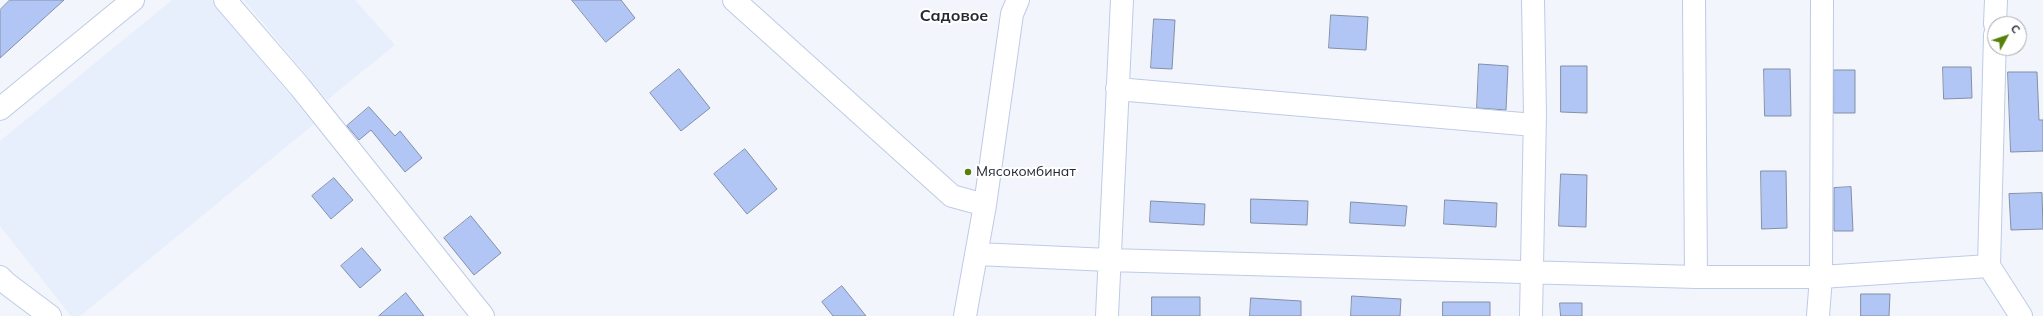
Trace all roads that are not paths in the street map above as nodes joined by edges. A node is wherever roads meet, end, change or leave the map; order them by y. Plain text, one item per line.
1 (133, 0) edge
2 (226, 0) edge
3 (734, 0) edge
4 (1018, 0) edge
5 (1122, 0) edge
6 (1533, 0) edge
7 (1694, 0) edge
8 (1822, 0) edge
9 (1996, 0) edge
10 (1995, 16) edge
11 (1994, 56) edge
12 (1118, 89) junction
13 (0, 109) edge
14 (1534, 125) junction
15 (985, 206) junction
16 (977, 254) junction
17 (1109, 260) junction
18 (1989, 266) junction
19 (1531, 272) junction
20 (0, 277) edge
21 (1696, 277) junction
22 (1821, 277) junction
23 (50, 316) edge
24 (483, 316) edge
25 (965, 316) edge
26 (1107, 316) edge
27 (1531, 316) edge
28 (1818, 316) edge
29 (2021, 316) edge

1 - 13 street
2 - 24 street
3 - 15 street
4 - 15 street
5 - 12 street
6 - 14 street
7 - 21 street
8 - 22 street
9 - 10 street
11 - 18 street
12 - 14 street
12 - 17 street
14 - 19 street
15 - 16 street
16 - 17 street
16 - 25 street
17 - 19 street
17 - 26 street
18 - 22 street
18 - 29 street
19 - 21 street
19 - 27 street
20 - 23 street
21 - 22 street
22 - 28 street

